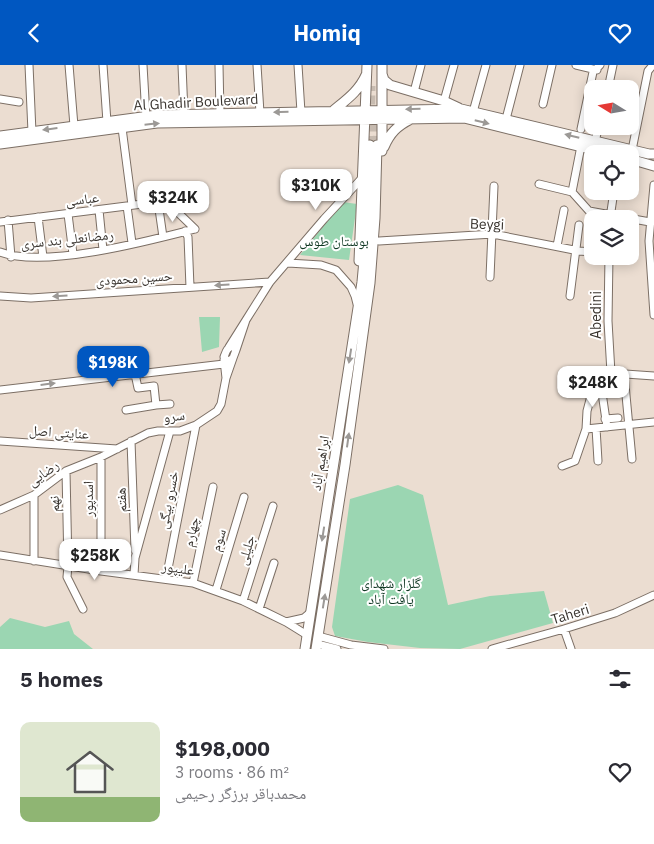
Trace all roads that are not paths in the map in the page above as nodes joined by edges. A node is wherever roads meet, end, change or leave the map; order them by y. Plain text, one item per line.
1 (29, 65) edge
2 (69, 65) edge
3 (103, 65) edge
4 (143, 65) edge
5 (182, 65) edge
6 (219, 65) edge
7 (258, 65) edge
8 (298, 65) edge
9 (421, 65) edge
10 (454, 65) edge
11 (486, 65) edge
12 (520, 65) edge
13 (552, 65) edge
14 (576, 65) edge
15 (613, 65) edge
16 (653, 65) edge
17 (585, 66) edge
18 (368, 68) edge
19 (381, 68) edge
20 (597, 69) edge
21 (610, 80) edge
22 (414, 92) junction
23 (0, 99) edge
24 (382, 100) junction
25 (444, 101) junction
26 (19, 102) dead end
27 (543, 103) dead end
28 (461, 109) junction
29 (365, 110) junction
30 (300, 112) junction
31 (473, 112) junction
32 (260, 113) junction
33 (184, 114) junction
34 (220, 114) junction
35 (327, 114) junction
36 (382, 114) junction
37 (146, 117) junction
38 (413, 118) junction
39 (506, 119) junction
40 (107, 122) junction
41 (74, 126) junction
42 (122, 128) junction
43 (581, 129) dead end
44 (32, 132) junction
45 (382, 133) junction
46 (364, 134) junction
47 (597, 135) edge
48 (0, 136) edge
49 (595, 141) junction
50 (0, 144) edge
51 (605, 145) edge
52 (633, 145) edge
53 (376, 147) junction
54 (581, 147) junction
55 (584, 148) edge
56 (654, 154) edge
57 (639, 155) edge
58 (639, 158) edge
59 (654, 165) edge
60 (362, 177) junction
61 (539, 184) dead end
62 (654, 185) edge
63 (494, 186) dead end
64 (572, 193) junction
65 (158, 202) junction
66 (129, 206) junction
67 (99, 210) junction
68 (564, 210) dead end
69 (588, 210) edge
70 (68, 214) junction
71 (38, 217) junction
72 (4, 221) edge
73 (639, 221) edge
74 (650, 222) junction
75 (579, 225) dead end
76 (196, 229) joint
77 (185, 231) junction
78 (493, 234) junction
79 (163, 237) junction
80 (379, 241) junction
81 (132, 243) junction
82 (557, 247) junction
83 (104, 249) junction
84 (577, 250) junction
85 (584, 251) edge
86 (0, 252) edge
87 (73, 254) junction
88 (11, 257) junction
89 (43, 257) junction
90 (288, 263) junction
91 (609, 265) edge
92 (652, 269) edge
93 (490, 277) dead end
94 (270, 282) junction
95 (366, 282) junction
96 (190, 287) junction
97 (570, 295) dead end
98 (0, 296) edge
99 (358, 308) junction
100 (654, 315) edge
101 (233, 348) junction
102 (233, 358) junction
103 (224, 361) junction
104 (611, 373) junction
105 (135, 374) junction
106 (624, 374) junction
107 (654, 376) edge
108 (226, 378) junction
109 (601, 387) junction
110 (0, 390) edge
111 (170, 404) dead end
112 (156, 405) junction
113 (126, 410) dead end
114 (618, 418) dead end
115 (606, 419) junction
116 (654, 422) edge
117 (196, 425) junction
118 (628, 425) junction
119 (607, 427) junction
120 (596, 428) junction
121 (586, 429) junction
122 (170, 431) junction
123 (0, 441) edge
124 (131, 441) junction
125 (117, 449) junction
126 (100, 457) junction
127 (632, 459) dead end
128 (598, 461) dead end
129 (562, 467) dead end
130 (66, 471) junction
131 (214, 487) dead end
132 (34, 495) junction
133 (244, 497) dead end
134 (273, 506) dead end
135 (327, 507) junction
136 (338, 509) junction
137 (0, 510) edge
138 (0, 554) edge
139 (135, 558) junction
140 (34, 561) junction
141 (274, 563) dead end
142 (68, 566) junction
143 (101, 571) junction
144 (134, 575) junction
145 (166, 579) junction
146 (193, 583) junction
147 (216, 590) junction
148 (654, 595) edge
149 (243, 601) junction
150 (83, 609) dead end
151 (259, 609) junction
152 (311, 612) junction
153 (286, 621) junction
154 (564, 629) junction
155 (307, 635) junction
156 (317, 643) edge
157 (305, 649) edge
158 (337, 649) edge
159 (384, 649) edge
160 (492, 649) edge
161 (571, 649) edge

1 - 44 street
2 - 41 street
3 - 40 street
4 - 37 street
5 - 33 street
6 - 34 street
7 - 32 street
8 - 30 street
9 - 22 street
10 - 25 street
11 - 31 street
12 - 39 street
13 - 27 street
14 - 17 street
15 - 21 street
16 - 52 street
17 - 20 street
18 - 19 main road
18 - 29 main road, ابراهیم آباد
18 - 35 main road
19 - 22 main road
19 - 24 main road, ابراهیم آباد
20 - 43 street
22 - 25 main road
23 - 26 street
24 - 29 main road
24 - 36 main road, ابراهیم آباد
25 - 28 main road
28 - 31 main road
28 -> 36 main road
29 - 35 main road, Al Ghadir Boulevard
29 - 35 main road, Al Ghadir Boulevard
29 - 36 main road
29 - 46 main road, ابراهیم آباد
30 -> 32 main road, Al Ghadir Boulevard
30 - 35 main road, Al Ghadir Boulevard
31 - 39 main road
32 - 34 main road, Al Ghadir Boulevard
33 - 34 main road, Al Ghadir Boulevard
33 - 37 main road, Al Ghadir Boulevard
42 -> 35 main road, Al Ghadir Boulevard
36 - 38 main road
36 - 45 main road, ابراهیم آباد
37 - 40 main road, Al Ghadir Boulevard
38 - 53 main road
38 -> 54 main road
49 -> 39 main road
40 - 41 main road, Al Ghadir Boulevard
41 -> 44 main road, Al Ghadir Boulevard
42 - 50 main road, Al Ghadir Boulevard
42 - 66 street
44 - 48 main road, Al Ghadir Boulevard
45 - 46 main road
45 - 53 main road, ابراهیم آباد
46 - 60 main road, ابراهیم آباد
47 - 49 street
49 - 51 main road
53 - 80 main road, ابراهیم آباد
53 - 95 main road, ابراهیم آباد
54 - 55 main road
54 - 64 street
56 - 57 main road
58 - 59 main road
60 - 90 street
60 - 95 main road, ابراهیم آباد
61 - 64 street
62 - 74 street
63 - 78 street
64 - 69 street
65 - 66 street, عباسی
65 - 76 street, عباسی
65 - 79 street
66 - 67 street, عباسی
66 - 81 street
67 - 70 street, عباسی
67 - 83 street
68 - 82 street
70 - 71 street, عباسی
70 - 87 street
71 - 72 street, عباسی
71 - 89 street
72 - 88 street
73 - 74 street
74 - 92 street
75 - 84 street
76 - 77 street, رمضانعلی بند سری
77 - 79 street, رمضانعلی بند سری
77 - 96 street
78 - 80 street, Beygi
78 - 82 street, Beygi
78 - 93 street
79 - 81 street, رمضانعلی بند سری
80 - 95 main road, ابراهیم آباد
81 - 83 street, رمضانعلی بند سری
82 - 84 street, Beygi
83 - 87 street, رمضانعلی بند سری
84 - 85 street, Beygi
84 - 97 street
86 - 88 street, رمضانعلی بند سری
87 - 89 street, رمضانعلی بند سری
88 - 89 street, رمضانعلی بند سری
90 - 94 street
90 - 99 street
91 - 104 street, Abedini
92 - 100 street
94 -> 96 street, حسین محمودی
94 - 101 street
95 - 99 main road, ابراهیم آباد
136 -> 95 main road, ابراهیم آباد
96 -> 98 street, حسین محمودی
99 -> 135 main road, ابراهیم آباد
101 - 102 street
101 - 103 street
102 - 103 street
102 - 108 street
103 - 105 street
103 - 108 street
104 - 106 street
104 - 109 street
110 -> 105 street
105 - 112 street
106 - 107 street
106 - 118 street
108 - 117 street, سرو
109 - 115 street
109 - 121 street
111 - 112 street
112 - 113 street
114 - 115 street
115 - 119 street
116 - 118 street
117 - 122 street, سرو
117 - 145 street, خسرو بیگی
118 - 119 street
118 - 127 street
119 - 120 street
120 - 121 street
120 - 128 street
121 - 129 street
122 - 124 street, سرو
122 - 139 street
123 - 125 street, عنایتی اصل
124 - 125 street, سرو
124 - 139 street, هفتم
125 - 126 street, سرو
126 - 130 street, رضایی
126 - 143 street, اسدپور
130 - 132 street, رضایی
130 - 142 street, نهم
131 - 146 street, چهارم
132 - 137 street, رضایی
132 - 140 street
133 - 147 street, سوم
134 - 149 street, جلیلی
135 - 136 main road
135 -> 152 main road, ابراهیم آباد
156 -> 136 main road, ابراهیم آباد
138 - 140 street, علیپور
139 - 144 street
140 - 142 street, علیپور
141 - 151 street
142 - 143 street, علیپور
142 - 150 street, نهم
143 - 144 street, علیپور
144 - 145 street, علیپور
145 - 146 street, علیپور
146 - 147 street, علیپور
147 - 149 street, علیپور
148 - 154 street, Taheri
149 - 151 street, علیپور
151 - 153 street, علیپور
152 - 153 street
152 - 155 main road, ابراهیم آباد
153 - 155 street, علیپور
154 - 160 street, Taheri
154 - 161 street
155 - 157 main road, ابراهیم آباد
156 - 158 street
156 - 159 street

